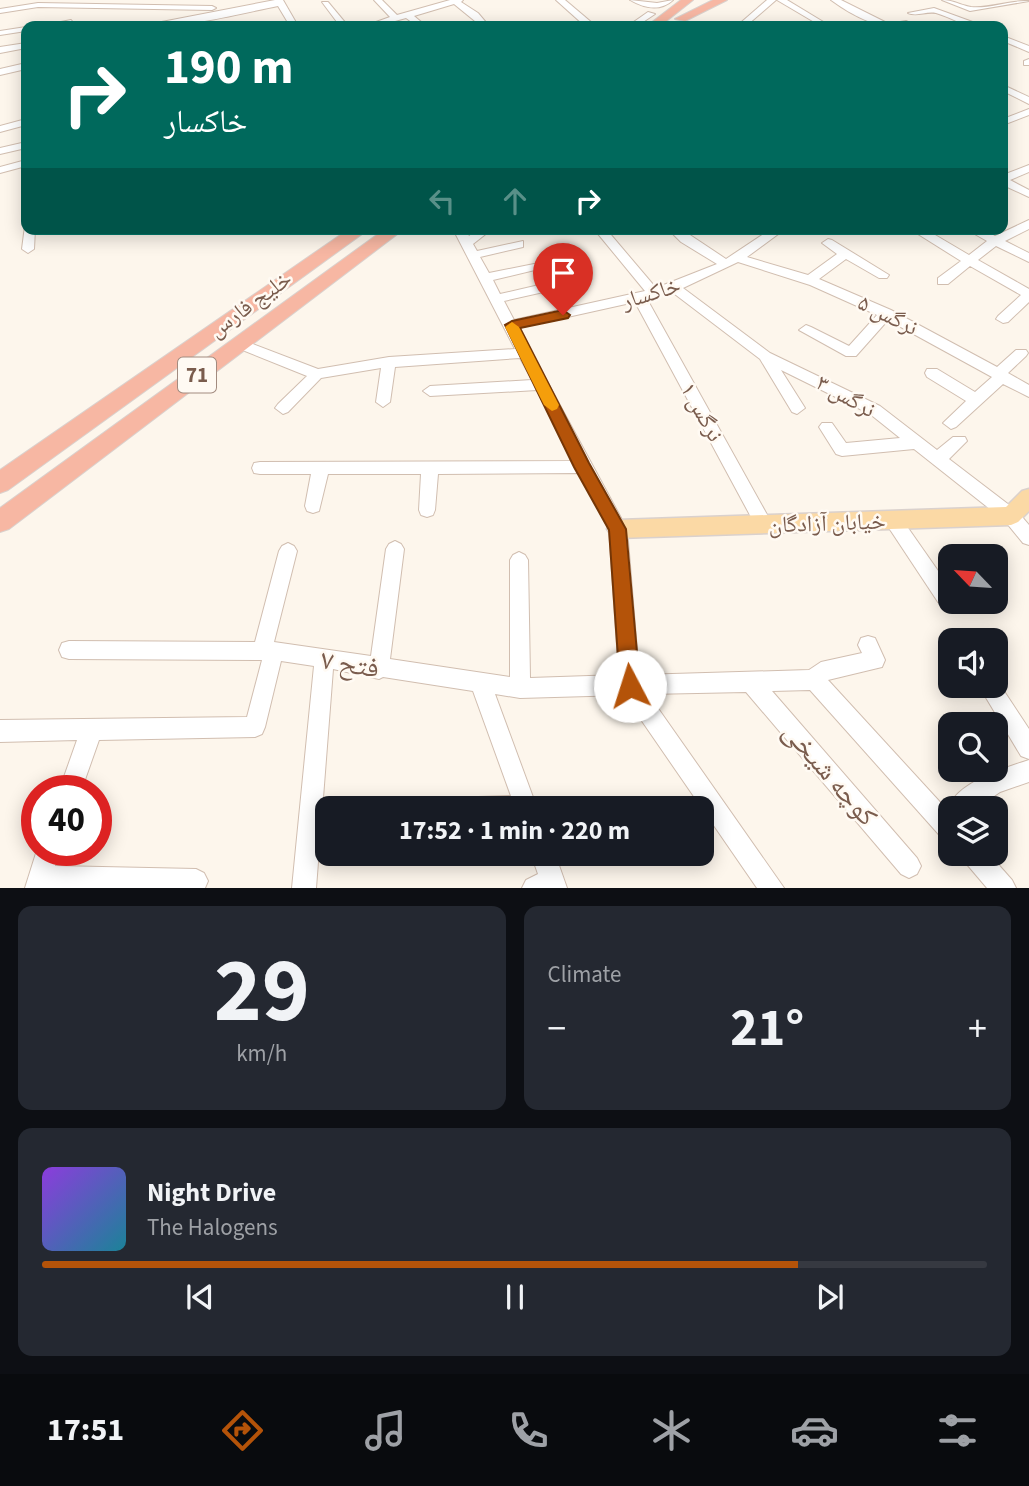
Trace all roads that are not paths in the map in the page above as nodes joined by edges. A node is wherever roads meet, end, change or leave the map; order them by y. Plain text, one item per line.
1 (378, 0) edge
2 (416, 0) edge
3 (456, 0) edge
4 (560, 0) edge
5 (669, 0) edge
6 (686, 0) edge
7 (707, 0) edge
8 (722, 0) edge
9 (772, 0) edge
10 (781, 0) edge
11 (835, 0) edge
12 (946, 0) edge
13 (1025, 1) edge
14 (279, 2) edge
15 (63, 3) edge
16 (116, 3) edge
17 (260, 4) edge
18 (326, 4) dead end
19 (643, 6) edge
20 (212, 9) edge
21 (425, 9) junction
22 (970, 9) joint
23 (0, 11) edge
24 (912, 13) dead end
25 (408, 15) junction
26 (396, 18) junction
27 (961, 20) joint
28 (165, 21) edge
29 (291, 21) edge
30 (340, 21) edge
31 (386, 21) edge
32 (416, 21) edge
33 (480, 21) edge
34 (585, 21) edge
35 (658, 21) edge
36 (679, 21) edge
37 (680, 21) edge
38 (747, 21) edge
39 (817, 21) edge
40 (879, 21) edge
41 (957, 21) edge
42 (21, 30) edge
43 (0, 33) edge
44 (1008, 40) edge
45 (21, 47) edge
46 (0, 50) edge
47 (1029, 50) edge
48 (21, 67) edge
49 (0, 72) edge
50 (1010, 88) edge
51 (1029, 101) edge
52 (1029, 112) edge
53 (1017, 116) junction
54 (1008, 120) edge
55 (1029, 121) edge
56 (21, 123) edge
57 (1, 126) edge
58 (21, 146) edge
59 (0, 151) edge
60 (21, 164) edge
61 (1029, 168) edge
62 (0, 170) edge
63 (1008, 178) edge
64 (1008, 183) edge
65 (1029, 194) edge
66 (1029, 224) edge
67 (1008, 234) edge
68 (29, 235) edge
69 (352, 235) edge
70 (388, 235) edge
71 (604, 235) edge
72 (681, 235) edge
73 (770, 235) edge
74 (927, 235) edge
75 (984, 235) edge
76 (1007, 235) edge
77 (995, 241) junction
78 (466, 242) edge
79 (828, 243) dead end
80 (519, 244) dead end
81 (28, 249) dead end
82 (846, 253) junction
83 (1029, 258) edge
84 (732, 261) junction
85 (967, 261) junction
86 (536, 266) dead end
87 (883, 275) dead end
88 (486, 278) junction
89 (811, 279) junction
90 (943, 281) dead end
91 (552, 286) dead end
92 (674, 287) junction
93 (1029, 295) edge
94 (647, 297) junction
95 (497, 299) junction
96 (886, 313) junction
97 (1003, 319) dead end
98 (512, 325) junction
99 (806, 330) dead end
100 (240, 344) junction
101 (526, 353) junction
102 (1021, 353) dead end
103 (765, 356) junction
104 (389, 362) junction
105 (932, 373) dead end
106 (317, 374) junction
107 (1000, 375) junction
108 (542, 385) junction
109 (430, 391) dead end
110 (1029, 392) edge
111 (976, 400) junction
112 (383, 402) dead end
113 (283, 408) dead end
114 (797, 408) dead end
115 (951, 424) dead end
116 (827, 427) dead end
117 (959, 441) dead end
118 (915, 443) junction
119 (936, 460) junction
120 (321, 467) junction
121 (429, 467) junction
122 (583, 467) junction
123 (260, 468) dead end
124 (0, 483) edge
125 (1029, 497) edge
126 (313, 506) dead end
127 (427, 510) dead end
128 (1011, 516) junction
129 (893, 520) junction
130 (0, 522) edge
131 (764, 525) junction
132 (618, 529) junction
133 (1029, 538) edge
134 (396, 549) dead end
135 (288, 551) dead end
136 (519, 560) dead end
137 (938, 586) edge
138 (69, 650) dead end
139 (268, 651) junction
140 (872, 652) dead end
141 (324, 660) junction
142 (379, 668) junction
143 (814, 680) junction
144 (751, 682) junction
145 (481, 684) junction
146 (630, 686) junction
147 (520, 688) junction
148 (997, 698) edge
149 (92, 729) junction
150 (0, 731) edge
151 (1029, 748) edge
152 (1029, 771) edge
153 (76, 775) edge
154 (522, 796) edge
155 (977, 796) edge
156 (938, 807) edge
157 (43, 866) edge
158 (544, 866) edge
159 (909, 866) dead end
160 (984, 866) edge
161 (196, 881) dead end
162 (37, 883) edge
163 (547, 885) edge
164 (304, 887) edge
165 (772, 887) edge
166 (1004, 887) edge

1 - 26 street
2 - 21 street
3 - 21 street
3 - 33 street
4 - 34 street
5 - 19 street
6 - 35 highway
7 - 36 highway
8 - 37 highway
9 - 38 street
10 - 39 street
11 - 40 street
12 - 22 street
13 - 22 street
14 - 17 street
14 - 29 street
15 - 16 street
15 - 23 street
16 - 20 street
17 - 20 street
18 - 30 street
20 - 28 street
21 - 25 street
24 - 27 street
25 - 26 street
25 - 32 street
26 - 31 street
27 - 41 street
42 - 43 street
44 - 47 street
45 - 46 street
48 - 49 street
50 - 51 street
52 - 53 street
53 - 54 street
53 - 55 street
56 - 57 street
58 - 59 street
60 - 62 street
61 - 63 street
64 - 65 street
66 - 67 street
68 - 81 street
69 - 124 highway, خلیج فارس / 71
70 - 100 highway, خلیج فارس / 71
71 - 94 street, نرگس ۱
72 - 84 street, نرگس ۵
73 - 84 street, خاکسار
74 - 85 street
75 - 77 street
76 - 77 street
77 - 83 street
77 - 85 street
78 - 80 street
78 - 88 street
79 - 82 street
82 - 87 street
82 - 89 street
84 - 89 street, نرگس ۵
84 - 92 street, خاکسار
85 - 90 street
85 - 93 street
86 - 88 street
88 - 95 street
89 - 96 street, نرگس ۵
91 - 95 street
92 - 94 street, خاکسار
92 - 103 street, نرگس ۳
93 - 97 street
94 - 98 street, خاکسار
94 - 131 street, نرگس ۱
95 - 98 street
96 - 99 street
96 - 107 street, نرگس ۵
98 - 101 street
100 - 106 street
100 - 130 highway, خلیج فارس / 71
101 - 104 street
101 - 108 street
102 - 107 street
103 - 114 street
103 - 118 street, نرگس ۳
104 - 106 street
104 - 112 street
105 - 111 street
106 - 113 street
107 - 110 street, نرگس ۵
107 - 111 street
108 - 109 street
108 - 122 street
111 - 115 street
116 - 118 street
117 - 119 street
118 - 119 street, نرگس ۳
119 - 128 street, نرگس ۳
120 - 121 street
120 - 123 street
120 - 126 street
121 - 122 street
121 - 127 street
122 - 132 street
125 - 128 main road
128 - 129 main road, خیابان آزادگان
128 - 133 street, نرگس ۳
129 - 131 main road, خیابان آزادگان
129 - 137 street
131 - 132 main road, خیابان آزادگان
132 - 146 street
134 - 142 street
135 - 139 street
136 - 147 street
138 - 139 street, فتح ۷
139 - 141 street, فتح ۷
139 - 149 street
140 - 143 street
141 - 142 street, فتح ۷
141 - 164 street
142 - 145 street, فتح ۷
143 - 144 street, فتح ۷
143 - 156 street
144 - 146 street, فتح ۷
144 - 159 street, کوچه شیخی
145 - 147 street, فتح ۷
145 - 154 street
146 - 147 street, فتح ۷
146 - 165 street
148 - 151 street
149 - 150 street
149 - 153 street
152 - 155 street
157 - 162 street
158 - 163 street
160 - 166 street
161 - 162 street

